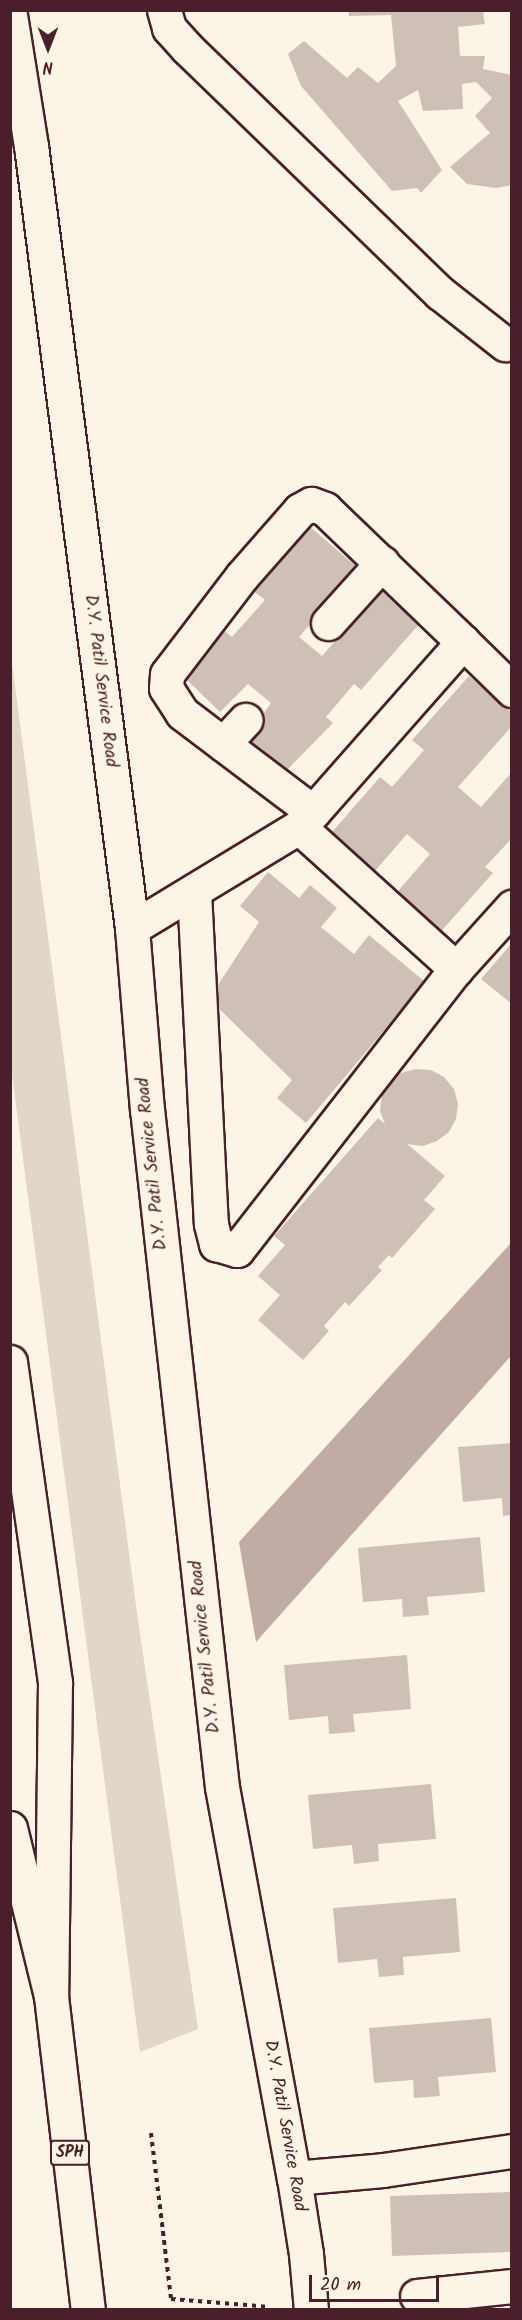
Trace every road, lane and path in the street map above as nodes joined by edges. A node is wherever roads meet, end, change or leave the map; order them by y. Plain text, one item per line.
1 (164, 10) edge
2 (10, 15) edge
3 (505, 344) dead end
4 (382, 563) junction
5 (328, 623) dead end
6 (463, 642) junction
7 (512, 690) edge
8 (245, 720) dead end
9 (223, 744) junction
10 (306, 819) junction
11 (194, 891) junction
12 (512, 907) edge
13 (132, 928) junction
14 (456, 969) junction
15 (10, 1362) edge
16 (10, 1828) edge
17 (51, 1996) junction
18 (152, 2133) dead end
19 (512, 2151) edge
20 (294, 2178) junction
21 (512, 2286) edge
22 (417, 2296) dead end
23 (275, 2307) dead end
24 (88, 2310) edge
25 (311, 2310) edge

1 - 3 main road
2 - 13 main road, D.Y. Patil Service Road
4 - 5 main road
4 - 6 main road
4 - 9 main road
6 - 7 main road
6 - 10 main road
8 - 9 main road
9 - 10 main road
10 - 11 main road
10 - 14 main road
11 - 13 main road
11 - 14 main road
12 - 14 main road
13 - 20 main road, D.Y. Patil Service Road
15 - 17 main road
16 - 17 main road, SPH
17 - 24 main road, SPH
18 - 23 path
19 - 20 main road
20 - 25 main road, D.Y. Patil Service Road
21 - 22 main road

